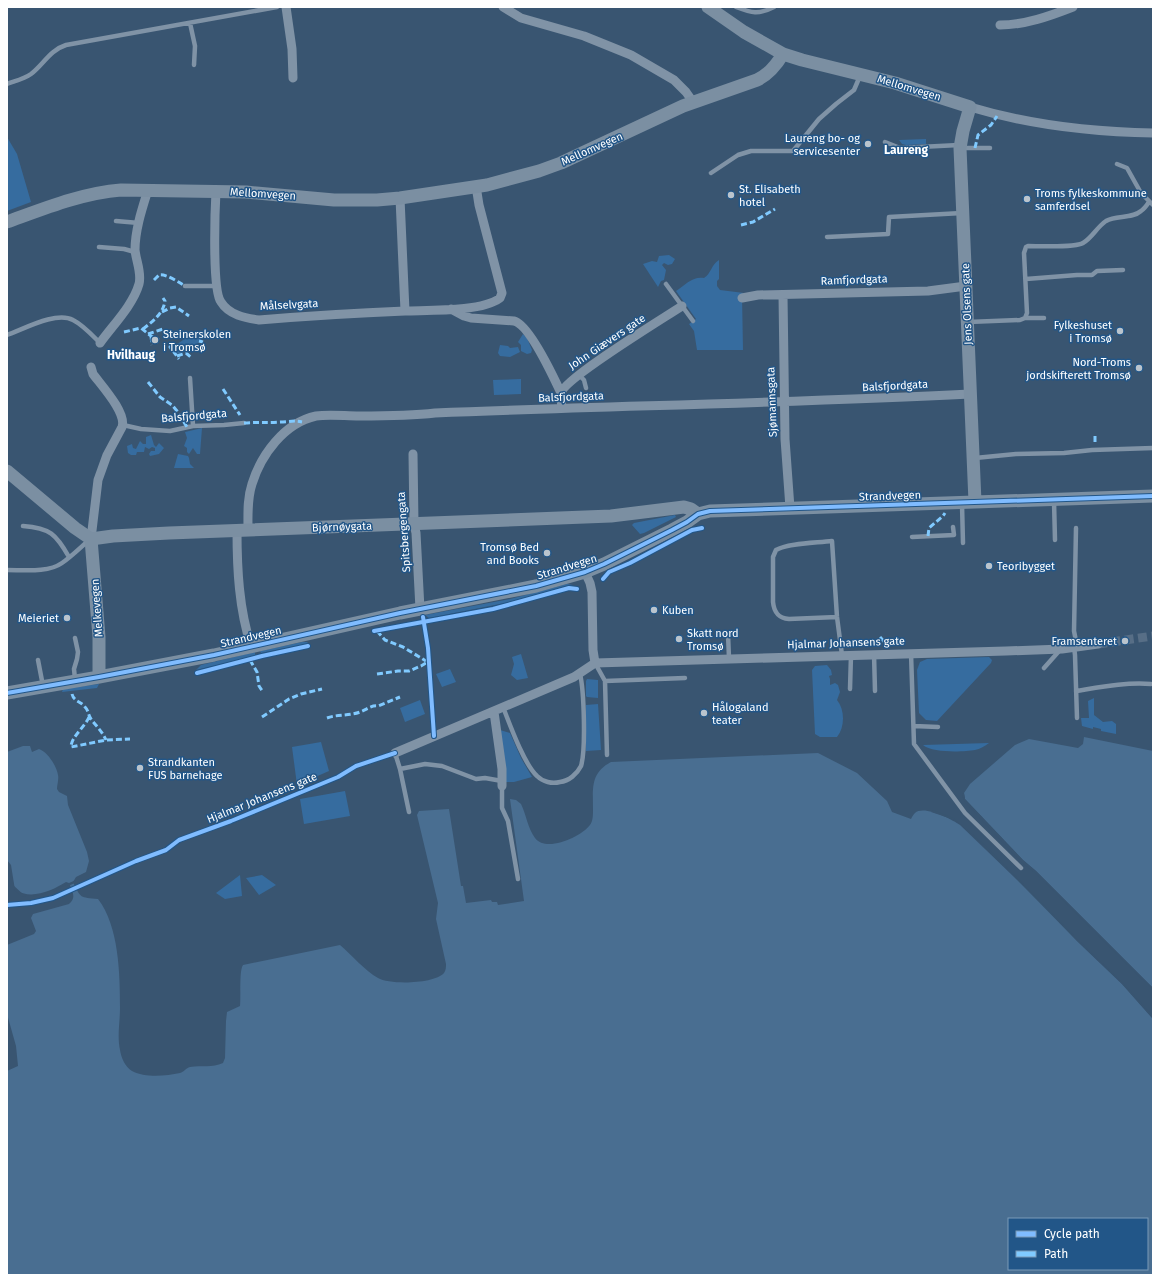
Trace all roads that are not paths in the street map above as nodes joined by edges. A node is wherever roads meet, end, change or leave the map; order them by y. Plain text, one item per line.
1 (277, 7) edge
2 (286, 7) edge
3 (503, 7) edge
4 (708, 7) edge
5 (736, 7) edge
6 (774, 7) edge
7 (1073, 7) edge
8 (190, 23) junction
9 (1000, 25) dead end
10 (783, 54) junction
11 (194, 65) dead end
12 (860, 74) junction
13 (293, 78) dead end
14 (7, 84) edge
15 (693, 102) junction
16 (970, 107) junction
17 (1153, 133) edge
18 (885, 142) dead end
19 (960, 147) junction
20 (990, 148) dead end
21 (1118, 164) dead end
22 (711, 173) dead end
23 (476, 186) junction
24 (148, 190) junction
25 (216, 191) junction
26 (400, 198) junction
27 (1151, 203) edge
28 (964, 213) junction
29 (116, 221) dead end
30 (7, 222) edge
31 (139, 222) junction
32 (827, 237) dead end
33 (100, 247) dead end
34 (136, 252) junction
35 (1123, 270) dead end
36 (1026, 279) junction
37 (666, 284) dead end
38 (185, 286) dead end
39 (216, 286) junction
40 (966, 286) junction
41 (783, 295) junction
42 (742, 298) dead end
43 (682, 306) junction
44 (451, 309) junction
45 (406, 311) junction
46 (1025, 318) junction
47 (1044, 318) dead end
48 (692, 321) dead end
49 (968, 322) junction
50 (7, 335) edge
51 (100, 343) joint
52 (91, 367) dead end
53 (579, 375) junction
54 (190, 378) dead end
55 (586, 388) dead end
56 (561, 393) junction
57 (970, 394) junction
58 (785, 401) junction
59 (562, 408) junction
60 (244, 423) dead end
61 (123, 425) junction
62 (193, 426) junction
63 (1153, 448) edge
64 (413, 454) dead end
65 (973, 458) junction
66 (7, 471) edge
67 (1153, 496) edge
68 (1054, 500) junction
69 (969, 502) junction
70 (790, 508) junction
71 (698, 514) junction
72 (414, 524) junction
73 (23, 526) dead end
74 (953, 527) dead end
75 (1076, 528) dead end
76 (242, 530) junction
77 (912, 537) dead end
78 (91, 538) junction
79 (1054, 540) dead end
80 (963, 543) dead end
81 (69, 557) junction
82 (7, 570) edge
83 (585, 572) junction
84 (420, 609) junction
85 (837, 617) junction
86 (728, 634) dead end
87 (75, 638) dead end
88 (1098, 644) tunnel mouth
89 (251, 646) junction
90 (1076, 646) junction
91 (1062, 649) junction
92 (911, 653) junction
93 (874, 654) junction
94 (846, 655) junction
95 (729, 658) junction
96 (38, 660) dead end
97 (595, 663) junction
98 (1044, 668) dead end
99 (580, 674) junction
100 (99, 677) junction
101 (685, 678) dead end
102 (76, 681) junction
103 (605, 681) junction
104 (1151, 684) dead end
105 (43, 686) junction
106 (850, 689) dead end
107 (875, 691) dead end
108 (1076, 691) junction
109 (7, 693) edge
110 (503, 708) junction
111 (494, 712) junction
112 (1077, 718) dead end
113 (914, 726) junction
114 (938, 726) dead end
115 (395, 753) joint
116 (607, 755) dead end
117 (400, 769) junction
118 (502, 784) junction
119 (410, 812) dead end
120 (1021, 868) dead end
121 (518, 879) dead end

1 - 8 lane
2 - 13 street
3 - 15 street
4 - 10 street
5 - 6 lane
7 - 9 street
8 - 11 lane
8 - 14 lane
10 - 12 street, Mellomvegen
10 - 15 street, Mellomvegen
12 - 16 street, Mellomvegen
12 - 22 lane
15 - 23 street, Mellomvegen
16 - 17 street, Mellomvegen
16 - 19 street, Jens Olsens gate
18 - 19 lane
19 - 20 lane
19 - 28 street, Jens Olsens gate
21 - 27 lane
23 - 26 street, Mellomvegen
23 - 44 street, Målselvgata
24 - 25 street, Mellomvegen
24 - 30 street, Mellomvegen
24 - 31 street
25 - 26 street, Mellomvegen
25 - 39 street, Målselvgata
26 - 45 street
27 - 36 lane
28 - 32 lane
28 - 40 street, Jens Olsens gate
29 - 31 lane
31 - 34 street
33 - 34 lane
34 - 51 street
35 - 36 lane
36 - 46 lane
37 - 43 lane
38 - 39 lane
39 - 45 street, Målselvgata
40 - 41 street, Ramfjordgata
40 - 49 street, Jens Olsens gate
41 - 42 street, Ramfjordgata
41 - 58 street, Sjømannsgata
43 - 48 lane
43 - 53 street, John Giævers gate
44 - 45 street, Målselvgata
44 - 56 street, Målselvgata
46 - 47 lane
46 - 49 lane
49 - 57 street, Jens Olsens gate
50 - 51 lane
52 - 61 street
53 - 55 lane
53 - 56 street, John Giævers gate
54 - 62 lane
56 - 59 street
57 - 58 street, Balsfjordgata
57 - 65 street, Jens Olsens gate
58 - 59 street, Balsfjordgata
58 - 70 street, Sjømannsgata
59 - 76 street, Balsfjordgata
60 - 62 lane, Balsfjordgata
61 - 62 lane, Balsfjordgata
61 - 78 street
63 - 65 lane
64 - 72 street, Spitsbergengata
65 - 69 street, Jens Olsens gate
66 - 78 street
67 - 68 street, Strandvegen
68 - 69 street, Strandvegen
68 - 79 lane
69 - 70 street, Strandvegen
69 - 80 lane
70 - 71 street, Strandvegen
71 - 72 street, Bjørnøygata
71 - 83 street, Strandvegen
72 - 76 street, Bjørnøygata
72 - 84 street, Spitsbergengata
73 - 81 lane
74 - 77 lane
75 - 90 lane
76 - 78 street, Bjørnøygata
76 - 89 street, Balsfjordgata
78 - 81 lane
78 - 100 street, Melkevegen
81 - 82 lane
83 - 84 street, Strandvegen
83 - 97 street
84 - 89 street, Strandvegen
85 - 85 lane
85 - 94 lane
86 - 95 lane
87 - 102 lane
88 - 90 street, Hjalmar Johansens gate
89 - 100 street, Strandvegen
90 - 91 street, Hjalmar Johansens gate
90 - 108 lane
91 - 92 street, Hjalmar Johansens gate
91 - 98 lane
92 - 93 street, Hjalmar Johansens gate
92 - 113 lane
93 - 94 street, Hjalmar Johansens gate
93 - 107 lane
94 - 95 street, Hjalmar Johansens gate
94 - 106 lane
95 - 97 street, Hjalmar Johansens gate
96 - 105 lane
97 - 99 street
97 - 103 lane
99 - 110 street
99 - 110 lane
100 - 102 street, Strandvegen
101 - 103 lane
102 - 105 street, Strandvegen
103 - 116 lane
104 - 108 lane
105 - 109 street, Strandvegen
108 - 112 lane
110 - 111 street
111 - 115 street
111 - 118 street
113 - 114 lane
113 - 120 lane
115 - 117 lane
117 - 118 lane
117 - 119 lane
118 - 121 lane

